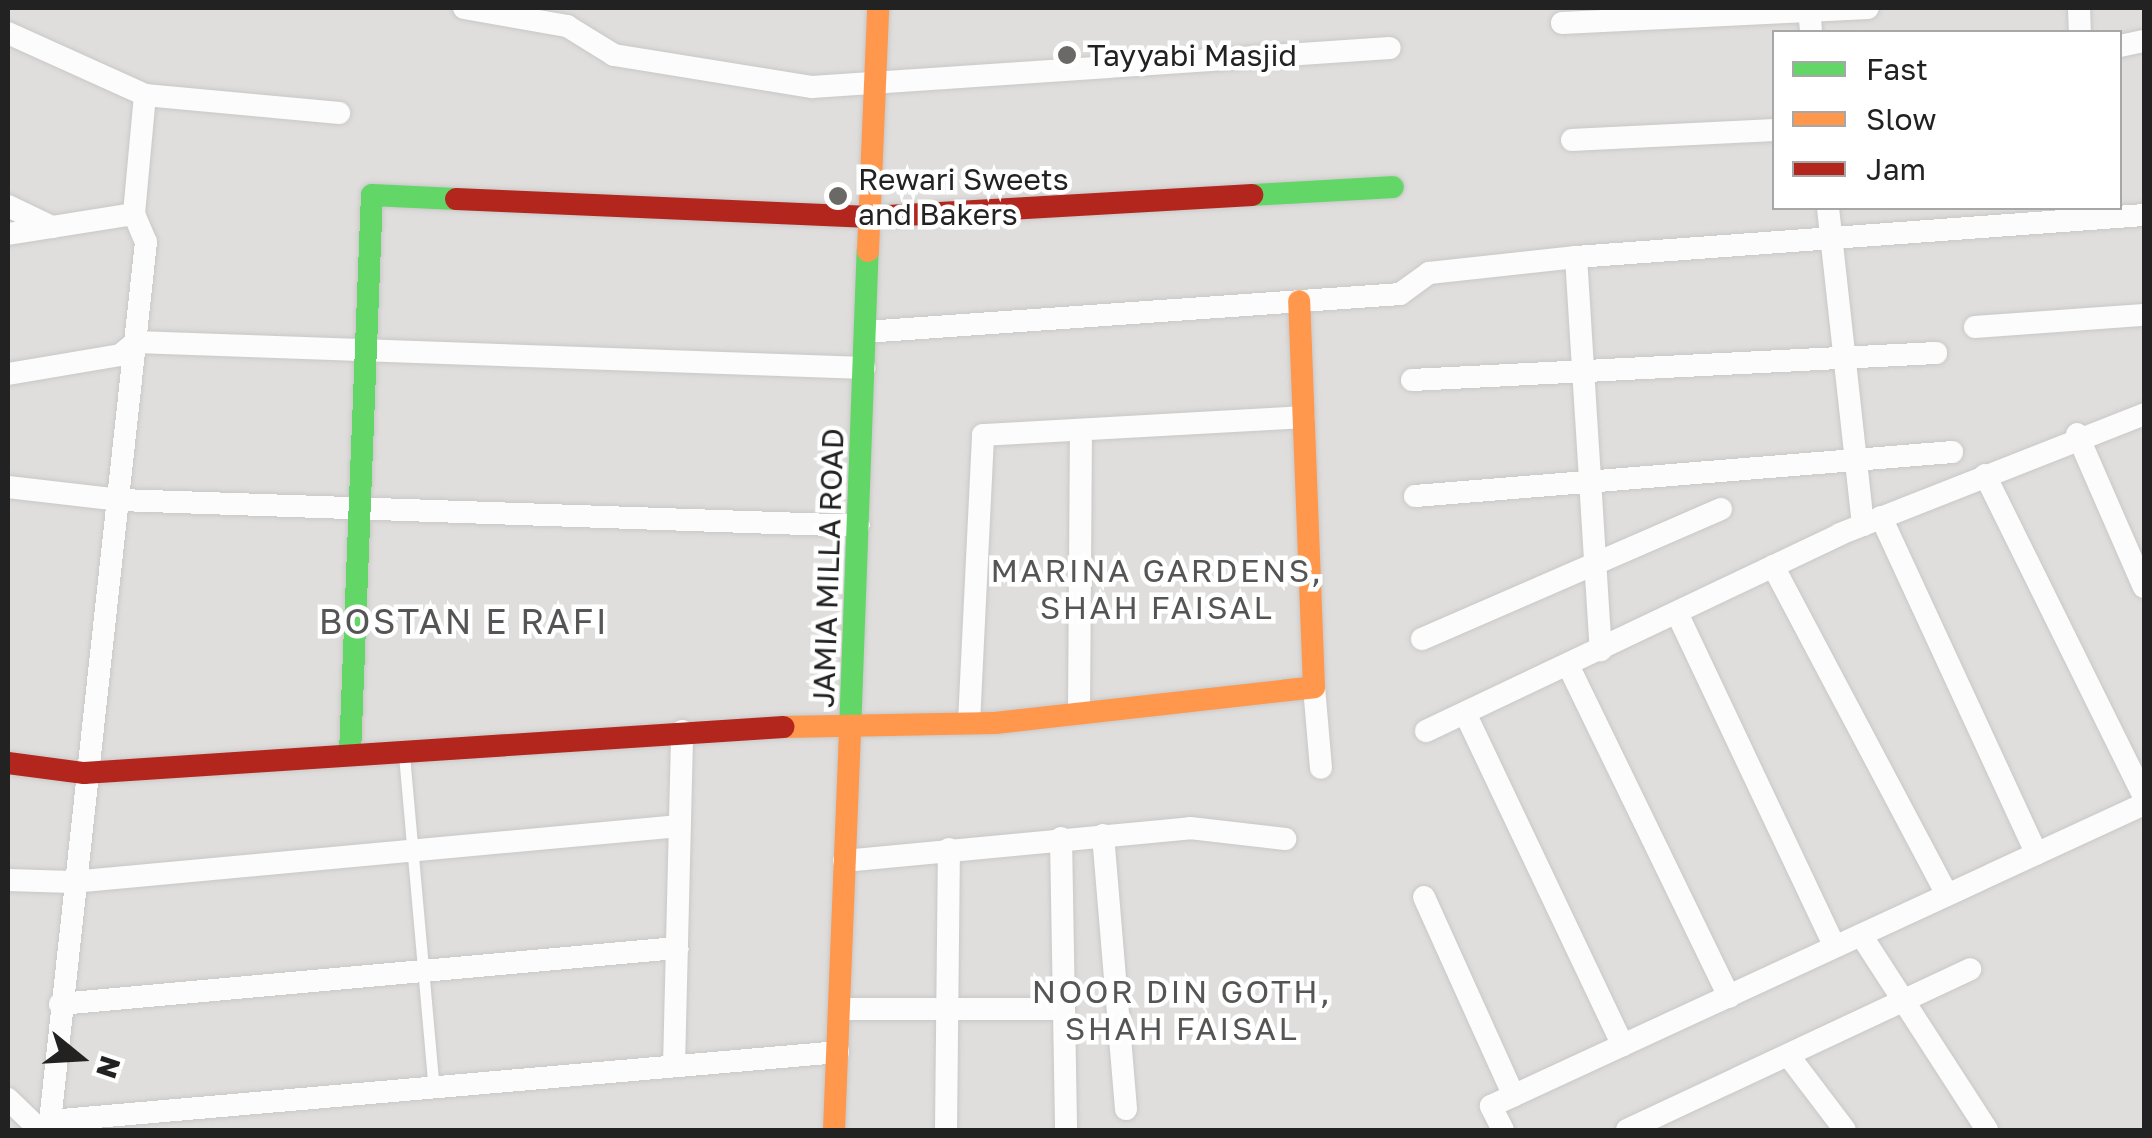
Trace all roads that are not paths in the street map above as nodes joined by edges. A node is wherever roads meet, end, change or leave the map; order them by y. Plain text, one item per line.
1 (464, 8) edge
2 (878, 8) edge
3 (1868, 8) edge
4 (1810, 17) edge
5 (1562, 23) dead end
6 (8, 33) edge
7 (1390, 48) dead end
8 (875, 84) junction
9 (145, 96) junction
10 (339, 113) dead end
11 (1772, 130) edge
12 (1572, 140) dead end
13 (1393, 187) dead end
14 (8, 206) edge
15 (1828, 210) edge
16 (134, 214) junction
17 (2090, 214) edge
18 (2144, 215) edge
19 (870, 217) junction
20 (52, 227) junction
21 (8, 234) edge
22 (1832, 239) junction
23 (1576, 257) junction
24 (1299, 301) junction
25 (2144, 315) edge
26 (1975, 327) dead end
27 (865, 332) junction
28 (136, 342) junction
29 (368, 352) junction
30 (1936, 352) dead end
31 (1846, 358) junction
32 (865, 368) junction
33 (1583, 372) junction
34 (8, 374) edge
35 (1412, 380) dead end
36 (2144, 414) edge
37 (1303, 417) junction
38 (1081, 431) junction
39 (2078, 434) junction
40 (1952, 452) dead end
41 (1856, 459) junction
42 (1985, 474) junction
43 (1590, 484) junction
44 (8, 487) edge
45 (1415, 496) dead end
46 (120, 500) junction
47 (364, 503) junction
48 (1721, 508) dead end
49 (1872, 521) junction
50 (859, 526) junction
51 (1595, 561) junction
52 (1774, 566) junction
53 (2144, 587) edge
54 (1678, 612) junction
55 (1422, 639) dead end
56 (1601, 650) junction
57 (1568, 665) junction
58 (1314, 687) junction
59 (1078, 713) junction
60 (1465, 713) junction
61 (852, 722) junction
62 (968, 723) junction
63 (682, 731) junction
64 (1426, 731) dead end
65 (404, 750) junction
66 (350, 754) junction
67 (8, 762) edge
68 (1321, 768) dead end
69 (84, 773) junction
70 (2144, 801) edge
71 (680, 826) junction
72 (1103, 835) junction
73 (1060, 838) junction
74 (1285, 839) dead end
75 (949, 849) junction
76 (411, 852) junction
77 (2037, 854) junction
78 (844, 861) junction
79 (8, 880) edge
80 (72, 882) junction
81 (1947, 896) junction
82 (1424, 897) dead end
83 (1861, 935) junction
84 (1835, 947) junction
85 (676, 948) junction
86 (423, 968) junction
87 (1970, 969) dead end
88 (1728, 996) junction
89 (1905, 1000) junction
90 (60, 1004) junction
91 (840, 1009) junction
92 (1063, 1009) junction
93 (947, 1011) junction
94 (1622, 1046) junction
95 (838, 1052) junction
96 (1788, 1055) junction
97 (674, 1066) junction
98 (434, 1088) junction
99 (1514, 1096) junction
100 (8, 1099) edge
101 (1126, 1109) dead end
102 (1674, 1121) edge
103 (46, 1127) edge
104 (834, 1130) edge
105 (946, 1130) edge
106 (1066, 1130) edge
107 (1502, 1130) edge
108 (1626, 1130) edge
109 (1845, 1130) edge
110 (1987, 1130) edge

1 - 8 street
2 - 8 street, JAMIA MILLA ROAD
3 - 4 street
4 - 5 street
6 - 9 street
7 - 8 street
8 - 19 street, JAMIA MILLA ROAD
9 - 10 street
9 - 16 street
11 - 12 street
13 - 19 street
14 - 20 street
15 - 22 street
16 - 20 street
16 - 28 street
17 - 18 street
17 - 22 street
19 - 27 street, JAMIA MILLA ROAD
19 - 29 street
20 - 21 street
22 - 23 street
22 - 31 street
23 - 24 street
23 - 33 street
24 - 27 street
24 - 37 street
25 - 26 street
27 - 32 street, JAMIA MILLA ROAD
28 - 29 street
28 - 34 street
28 - 46 street
29 - 32 street
29 - 47 street
30 - 31 street
31 - 33 street
31 - 41 street
32 - 50 street, JAMIA MILLA ROAD
33 - 35 street
33 - 43 street
36 - 39 street
37 - 38 street
37 - 58 street
38 - 59 street
38 - 62 street
39 - 42 street
39 - 53 street
40 - 41 street
41 - 43 street
41 - 49 street
42 - 49 street
42 - 70 street
43 - 45 street
43 - 51 street
44 - 46 street
46 - 47 street
46 - 69 street
47 - 50 street
47 - 66 street
48 - 51 street
49 - 52 street
49 - 77 street
50 - 61 street, JAMIA MILLA ROAD
51 - 55 street
51 - 56 street
52 - 54 street
52 - 81 street
54 - 56 street
54 - 84 street
56 - 57 street
57 - 60 street
57 - 88 street
58 - 59 street
58 - 68 street
59 - 62 street
60 - 64 street
60 - 94 street
61 - 62 street
61 - 63 street
61 - 78 street, JAMIA MILLA ROAD
63 - 65 street
63 - 71 street
65 - 66 street
65 - 76 lane
66 - 69 street
67 - 69 street
69 - 80 street
70 - 77 street
71 - 76 street
71 - 85 street
72 - 73 street
72 - 74 street
72 - 101 street
73 - 75 street
73 - 92 street
75 - 78 street
75 - 93 street
76 - 80 street
76 - 86 lane
77 - 81 street
78 - 91 street, JAMIA MILLA ROAD
79 - 80 street
80 - 90 street
81 - 83 street
82 - 99 street
83 - 84 street
83 - 89 street
84 - 88 street
85 - 86 street
85 - 97 street
86 - 90 street
86 - 98 lane
87 - 89 street
88 - 94 street
89 - 96 street
89 - 110 street
90 - 103 street
91 - 93 street
91 - 95 street, JAMIA MILLA ROAD
92 - 93 street
92 - 106 street
93 - 105 street
94 - 99 street
95 - 97 street
95 - 104 street, JAMIA MILLA ROAD
96 - 102 street
96 - 109 street
97 - 98 street
98 - 103 street
99 - 107 street
100 - 103 street
102 - 108 street

